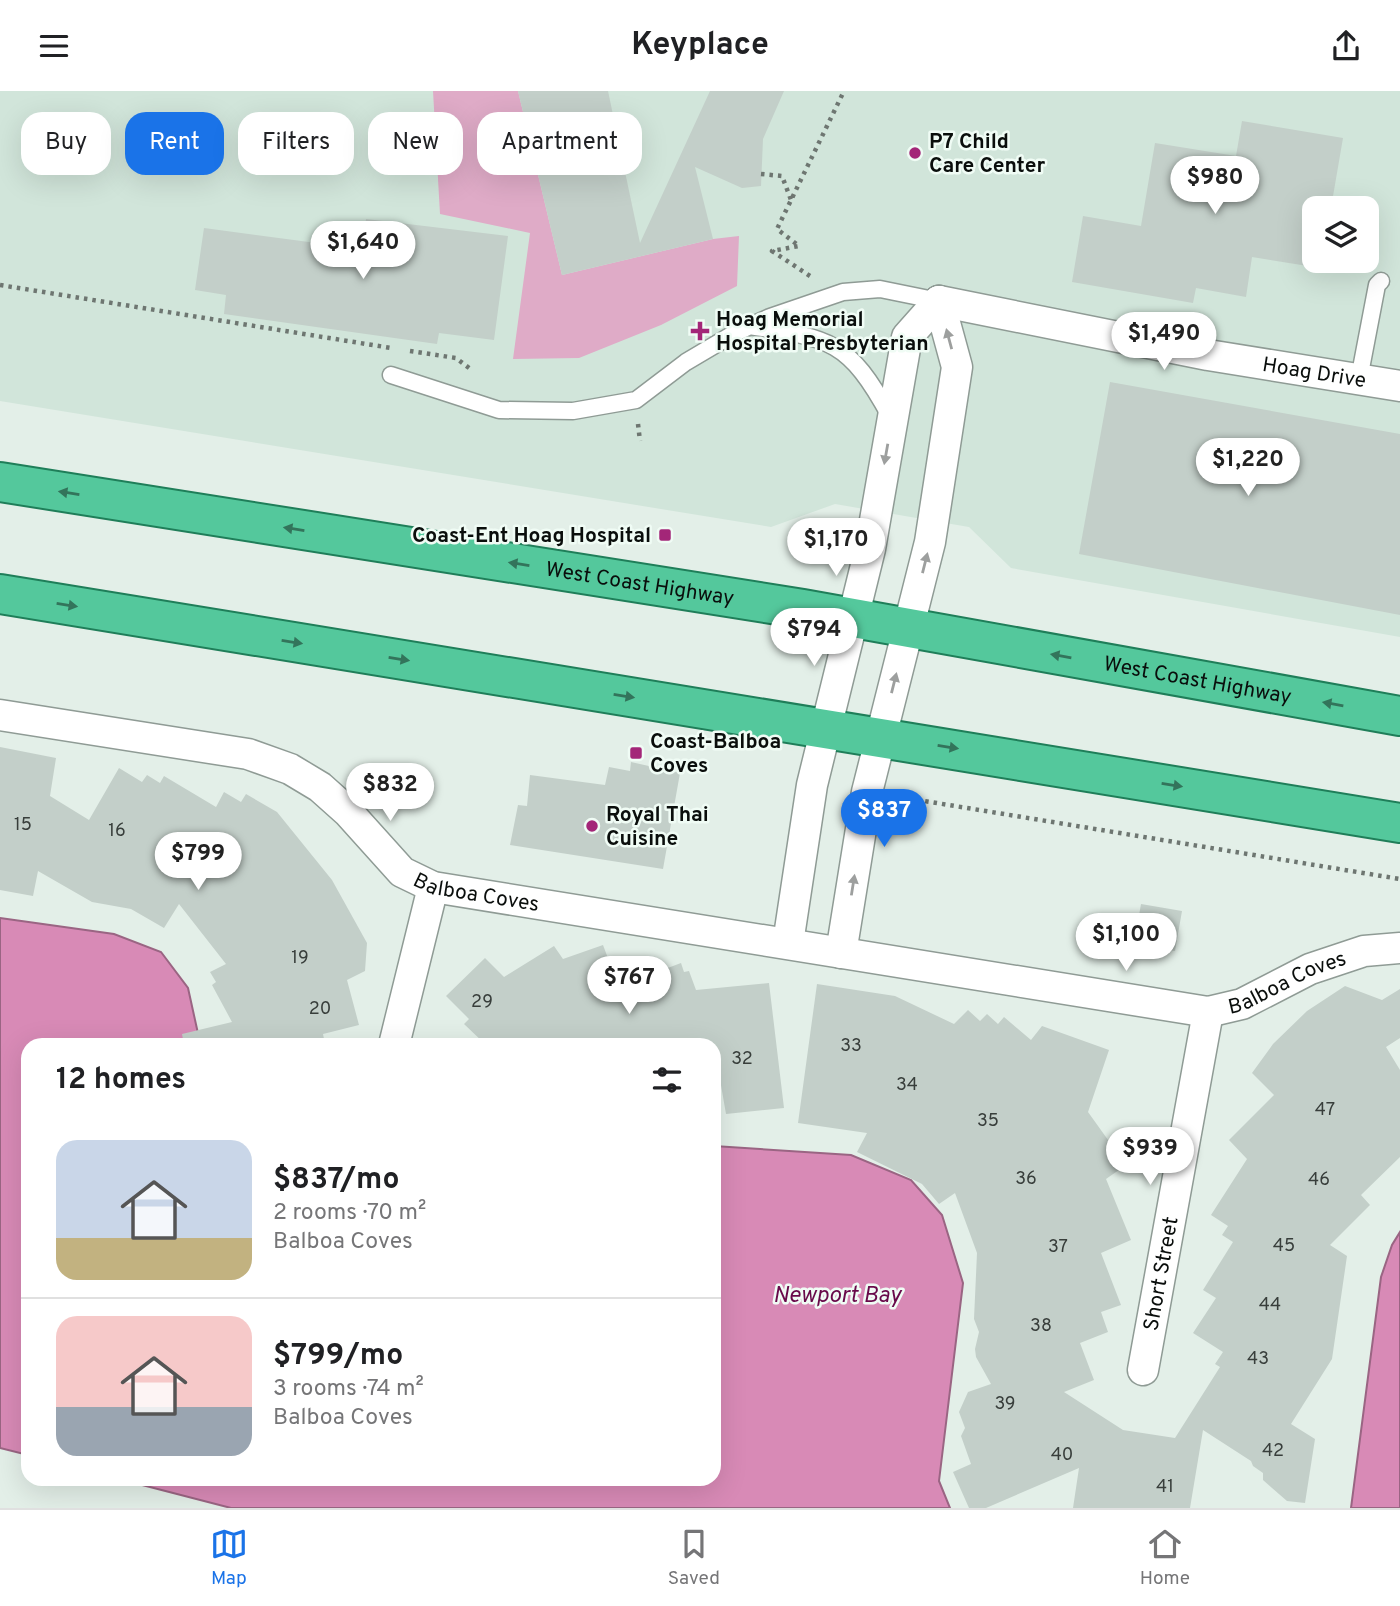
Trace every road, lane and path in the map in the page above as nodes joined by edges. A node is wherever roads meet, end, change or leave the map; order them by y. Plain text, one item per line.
1 (844, 91) edge
2 (761, 174) dead end
3 (791, 201) junction
4 (811, 277) dead end
5 (1381, 281) dead end
6 (0, 285) edge
7 (939, 301) junction
8 (749, 326) junction
9 (391, 375) dead end
10 (478, 375) dead end
11 (1359, 379) junction
12 (1400, 386) edge
13 (892, 420) junction
14 (0, 482) edge
15 (0, 594) edge
16 (852, 619) junction
17 (908, 629) junction
18 (0, 715) edge
19 (1400, 716) edge
20 (826, 728) junction
21 (880, 736) junction
22 (899, 797) dead end
23 (1400, 823) edge
24 (1400, 879) edge
25 (433, 887) junction
26 (788, 943) junction
27 (1400, 948) edge
28 (841, 953) junction
29 (1208, 1012) junction
30 (396, 1038) edge
31 (1143, 1370) dead end

1 - 3 path
2 - 3 path
3 - 4 path
5 - 11 lane
6 - 10 path
7 - 8 lane
7 - 11 street, Hoag Drive
7 - 13 street
17 -> 7 street
8 - 9 lane
8 - 13 lane
11 - 12 street, Hoag Drive
13 -> 16 street
16 -> 14 highway, West Coast Highway
15 -> 20 highway
16 - 17 highway, West Coast Highway
16 - 20 street
19 -> 17 highway, West Coast Highway
21 -> 17 street
18 - 25 street, Balboa Coves
20 - 21 highway
20 - 26 street
21 -> 23 highway
28 -> 21 street
22 - 24 path
25 - 26 street, Balboa Coves
25 - 30 street
26 - 28 street, Balboa Coves
27 - 29 street, Balboa Coves
28 - 29 street, Balboa Coves
29 - 31 street, Short Street

